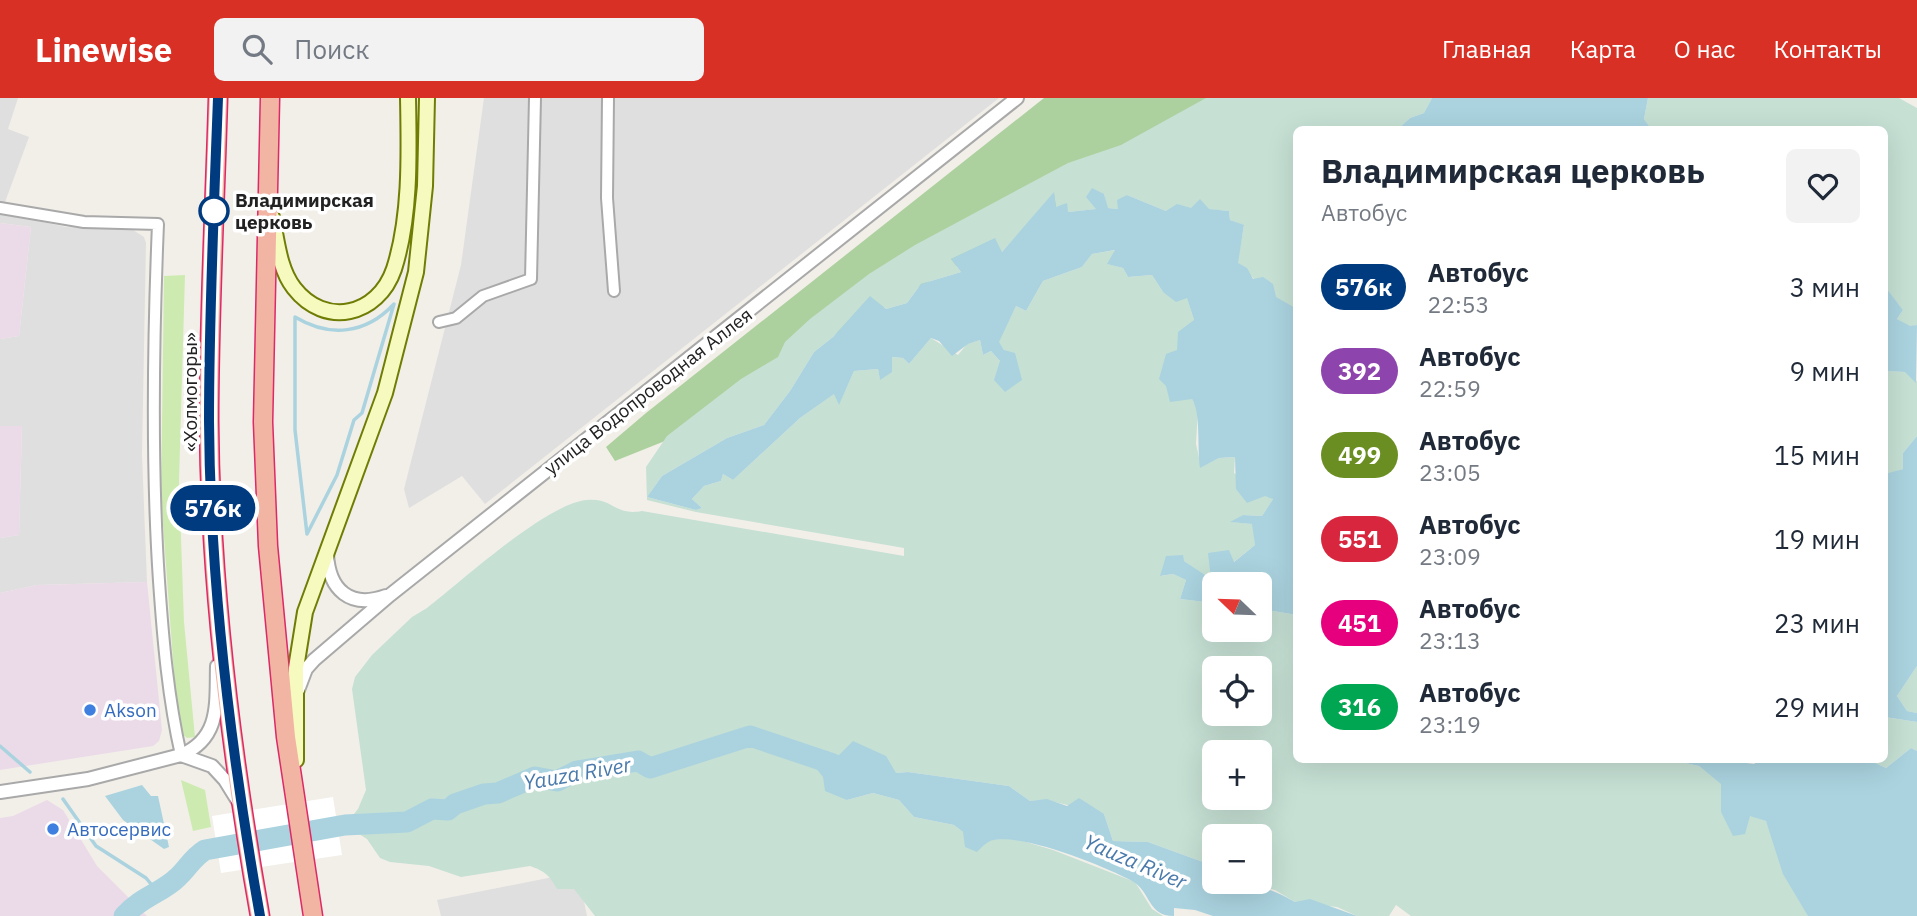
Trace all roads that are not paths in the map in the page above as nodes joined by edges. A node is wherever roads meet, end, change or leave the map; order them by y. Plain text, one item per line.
1 (218, 98) edge
2 (270, 98) edge
3 (408, 98) edge
4 (427, 98) edge
5 (535, 98) edge
6 (608, 98) edge
7 (1017, 98) edge
8 (268, 198) junction
9 (0, 208) edge
10 (614, 292) dead end
11 (439, 322) dead end
12 (327, 549) junction
13 (390, 595) junction
14 (219, 608) junction
15 (296, 697) junction
16 (181, 755) junction
17 (0, 792) edge
18 (296, 803) junction
19 (243, 811) junction
20 (260, 916) edge
21 (313, 916) edge

1 - 14 highway, «Холмогоры»
2 - 8 highway
3 - 8 main road
4 - 12 main road
5 - 11 street
6 - 10 street
7 - 13 street, улица Водопроводная Аллея
8 - 18 highway
9 - 16 street
12 - 13 street
12 - 15 main road
13 - 15 street, улица Водопроводная Аллея
14 - 16 street
14 - 19 highway, «Холмогоры»
15 - 18 main road
16 - 17 street
16 - 19 street
18 - 21 highway
19 - 20 highway, «Холмогоры»

